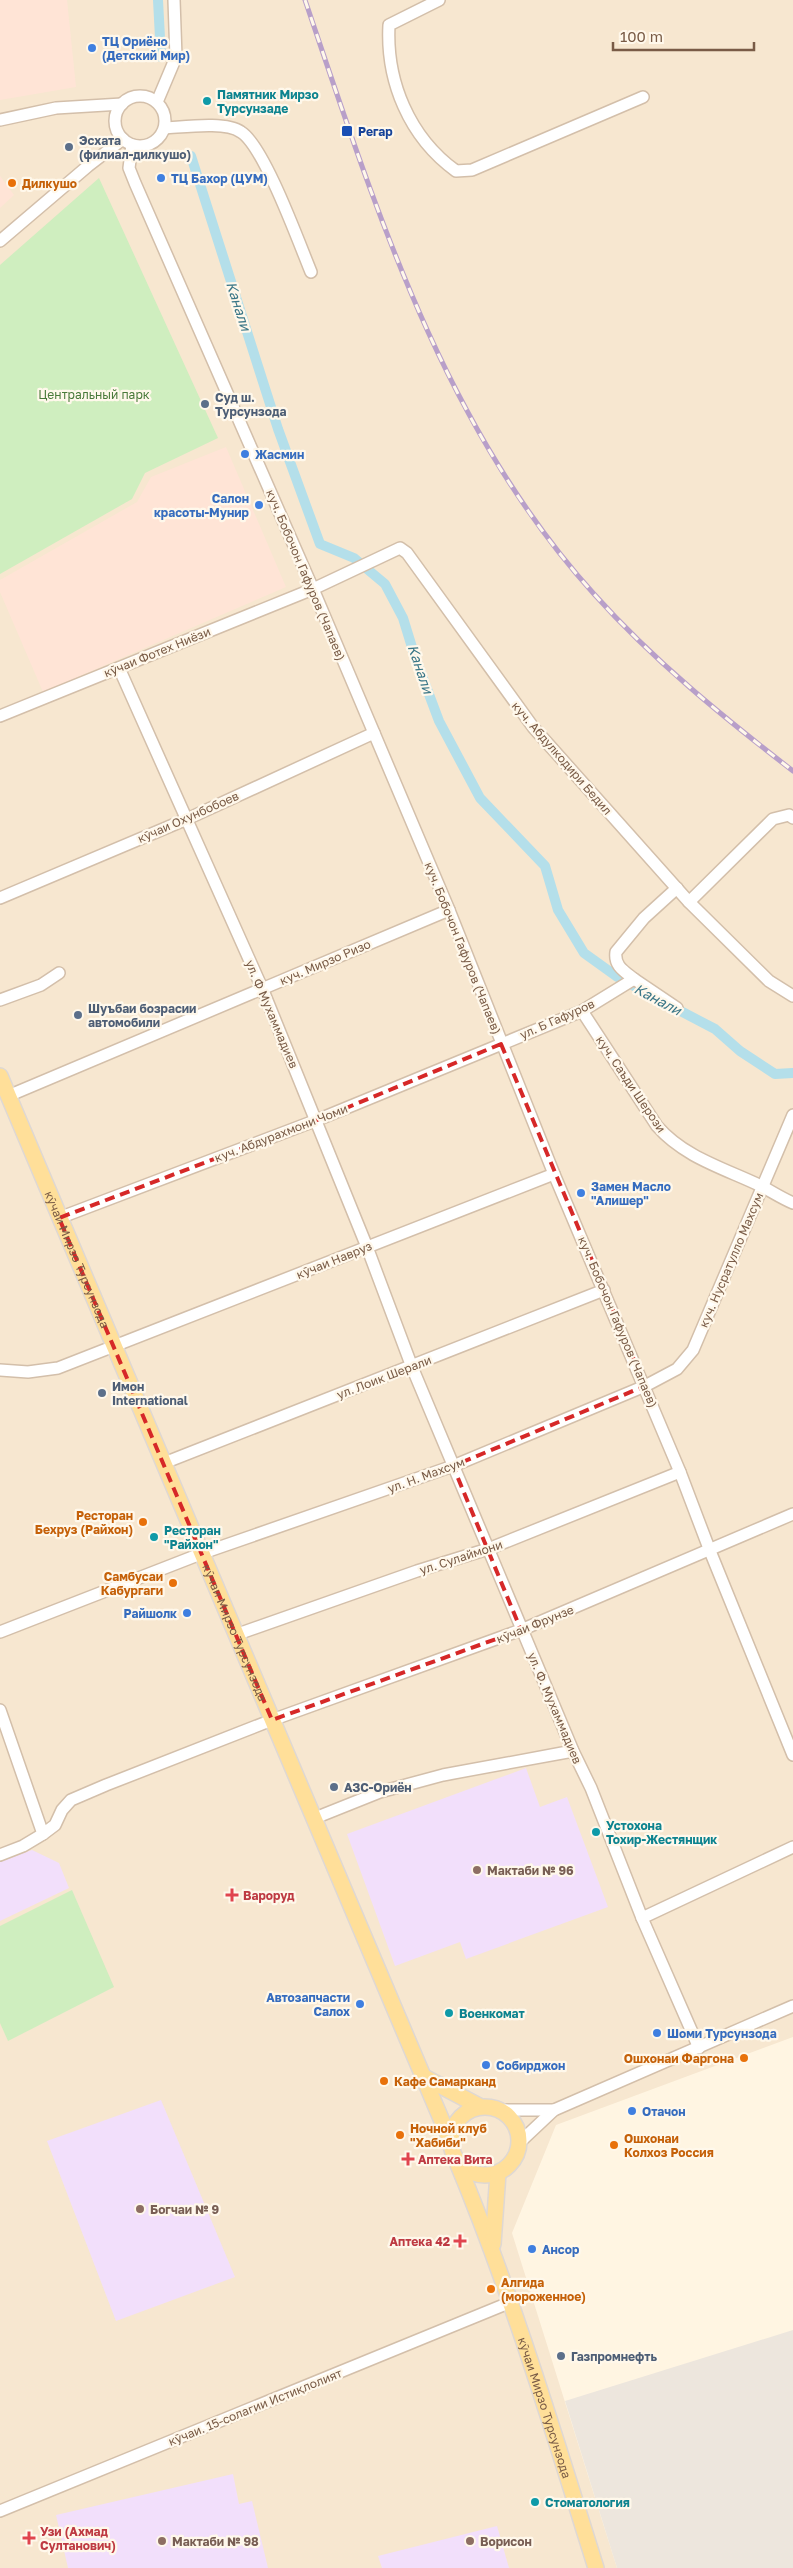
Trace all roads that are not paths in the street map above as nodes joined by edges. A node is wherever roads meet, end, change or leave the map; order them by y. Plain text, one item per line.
1 (174, 0) edge
2 (439, 0) edge
3 (643, 97) dead end
4 (157, 102) junction
5 (122, 104) junction
6 (0, 120) edge
7 (165, 128) junction
8 (128, 142) junction
9 (0, 242) edge
10 (311, 272) dead end
11 (313, 588) junction
12 (119, 668) junction
13 (0, 716) edge
14 (374, 733) junction
15 (793, 818) edge
16 (186, 819) junction
17 (677, 888) junction
18 (0, 898) edge
19 (689, 902) junction
20 (449, 910) junction
21 (60, 973) dead end
22 (634, 979) junction
23 (262, 988) junction
24 (793, 996) edge
25 (0, 1000) edge
26 (677, 1008) dead end
27 (582, 1011) junction
28 (501, 1044) junction
29 (0, 1076) edge
30 (6, 1100) edge
31 (793, 1115) edge
32 (317, 1120) junction
33 (554, 1174) junction
34 (762, 1186) junction
35 (793, 1203) edge
36 (59, 1218) junction
37 (367, 1247) junction
38 (604, 1290) junction
39 (114, 1347) junction
40 (412, 1367) junction
41 (0, 1370) edge
42 (645, 1386) junction
43 (164, 1463) junction
44 (453, 1466) junction
45 (680, 1472) junction
46 (793, 1514) edge
47 (488, 1549) junction
48 (710, 1551) junction
49 (203, 1553) junction
50 (521, 1630) junction
51 (0, 1632) edge
52 (238, 1634) junction
53 (0, 1710) edge
54 (272, 1720) junction
55 (573, 1751) junction
56 (793, 1755) edge
57 (315, 1818) junction
58 (43, 1834) junction
59 (793, 1847) edge
60 (0, 1855) edge
61 (642, 1918) junction
62 (793, 2006) edge
63 (699, 2048) junction
64 (424, 2077) junction
65 (479, 2106) junction
66 (503, 2110) junction
67 (554, 2110) junction
68 (450, 2140) junction
69 (520, 2142) junction
70 (457, 2162) junction
71 (498, 2173) junction
72 (493, 2248) junction
73 (511, 2302) junction
74 (0, 2511) edge
75 (596, 2568) edge

1 - 4 street
2 - 3 street
4 - 5 street
4 - 7 street
5 - 6 street
5 - 8 street
7 - 8 street
7 - 10 street
8 - 9 street
8 - 11 street, куч. Бобочон Гафуров (Чапаев)
11 - 12 street, кӯчаи Фотех Ниёзи
11 - 14 street, куч. Бобочон Гафуров (Чапаев)
11 - 17 street, куч. Абдулкодири Бедил
12 - 13 street, кӯчаи Фотех Ниёзи
12 - 16 street, ул. Ф Мухаммадиев
14 - 16 street, кӯчаи Охунбобоев
14 - 20 street, куч. Бобочон Гафуров (Чапаев)
15 - 19 street
16 - 18 street, кӯчаи Охунбобоев
16 - 23 street, ул. Ф Мухаммадиев
17 - 19 street, куч. Абдулкодири Бедил
17 - 22 street
19 - 24 street, куч. Абдулкодири Бедил
20 - 23 street, куч. Мирзо Ризо
20 - 28 street, куч. Бобочон Гафуров (Чапаев)
21 - 25 street
22 - 26 street
22 - 27 street, ул. Б Гафуров
23 - 30 street, куч. Мирзо Ризо
23 - 32 street, ул. Ф Мухаммадиев
27 - 28 street, ул. Б Гафуров
27 - 34 street, куч. Саъди Шерози
28 - 32 street, куч. Абдурахмони Чоми
28 - 33 street, куч. Бобочон Гафуров (Чапаев)
29 - 30 main road, кӯчаи Мирзо Турсунзода
30 - 36 main road, кӯчаи Мирзо Турсунзода
31 - 34 street, куч. Нусратулло Махсум
32 - 36 street, куч. Абдурахмони Чоми
32 - 37 street, ул. Ф Мухаммадиев
33 - 37 street, кӯчаи Навруз
33 - 38 street, куч. Бобочон Гафуров (Чапаев)
34 - 35 street, куч. Саъди Шерози
34 - 42 street, куч. Нусратулло Махсум
36 - 39 main road, кӯчаи Мирзо Турсунзода
37 - 39 street, кӯчаи Навруз
37 - 40 street, ул. Ф Мухаммадиев
38 - 40 street, ул. Лоик Шерали
38 - 42 street, куч. Бобочон Гафуров (Чапаев)
39 - 41 street, кӯчаи Навруз
39 - 43 main road, кӯчаи Мирзо Турсунзода
40 - 43 street, ул. Лоик Шерали
40 - 44 street, ул. Ф. Мухаммадиев
42 - 44 street, ул. Н. Махсум
42 - 45 street, куч. Бобочон Гафуров (Чапаев)
43 - 49 main road, кӯчаи Мирзо Турсунзода
44 - 47 street, ул. Ф. Мухаммадиев
44 - 49 street, ул. Н. Махсум
45 - 47 street, ул. Сулаймони
45 - 48 street, куч. Бобочон Гафуров (Чапаев)
46 - 48 street, кӯчаи Фрунзе
47 - 50 street, ул. Ф. Мухаммадиев
47 - 52 street, ул. Сулаймони
48 - 50 street, кӯчаи Фрунзе
48 - 56 street, куч. Бобочон Гафуров (Чапаев)
49 - 51 street, ул. Н. Махсум
49 - 52 main road, кӯчаи Мирзо Турсунзода
50 - 54 street, кӯчаи Фрунзе
50 - 55 street, ул. Ф. Мухаммадиев
52 - 54 main road, кӯчаи Мирзо Турсунзода
53 - 58 street
54 - 57 main road, кӯчаи Мирзо Турсунзода
54 - 58 street, кӯчаи Фрунзе
55 - 57 street
55 - 61 street, ул. Ф. Мухаммадиев
57 - 64 main road, кӯчаи Мирзо Турсунзода
58 - 60 street, кӯчаи Фрунзе
59 - 61 street
61 - 63 street, ул. Ф. Мухаммадиев
62 - 63 street
63 - 67 street
64 - 65 main road
64 - 68 main road, кӯчаи Мирзо Турсунзода
65 - 66 main road
65 - 68 main road
66 - 67 street
66 - 69 main road
67 - 69 street
68 - 70 main road, кӯчаи Мирзо Турсунзода
69 - 71 main road
70 - 71 main road
70 - 72 main road, кӯчаи Мирзо Турсунзода
71 - 72 main road, кӯчаи Мирзо Турсунзода
72 - 73 main road, кӯчаи Мирзо Турсунзода
73 - 74 street, кӯчаи. 15-солагии Истиқлолият
73 - 75 main road, кӯчаи Мирзо Турсунзода

